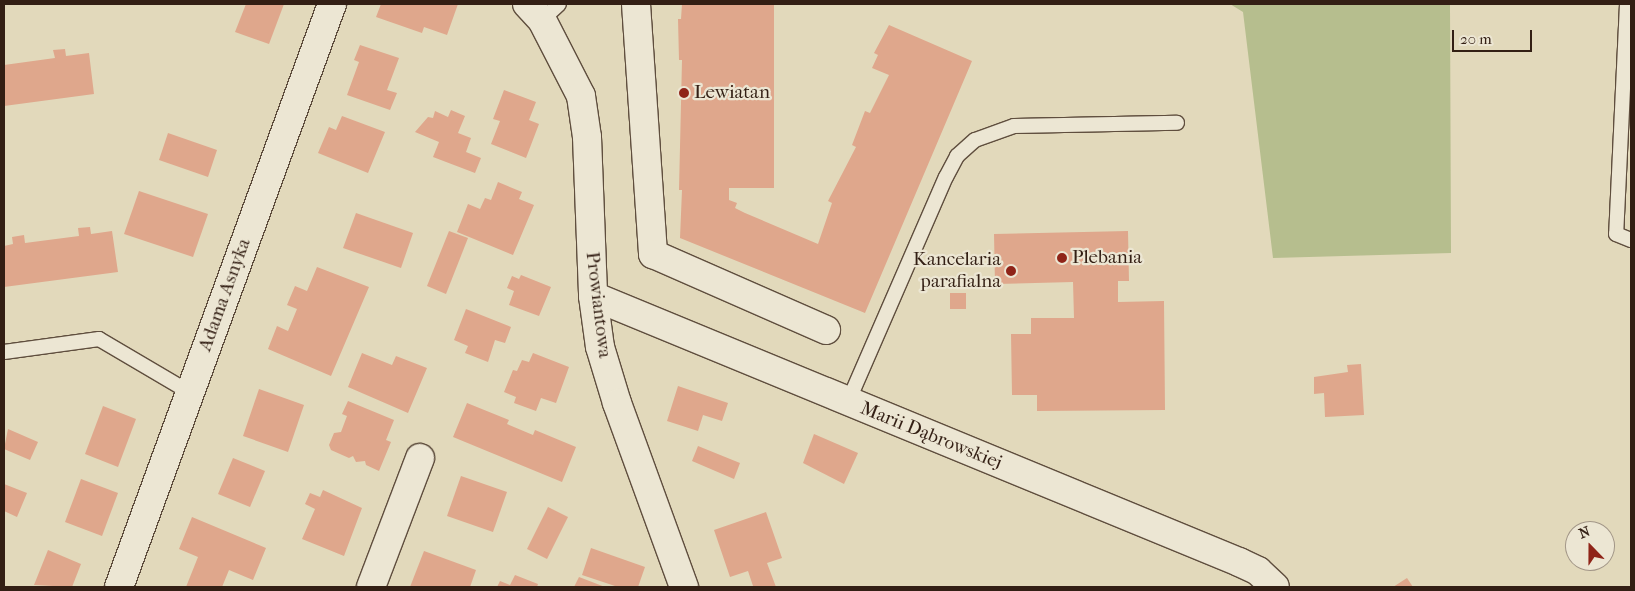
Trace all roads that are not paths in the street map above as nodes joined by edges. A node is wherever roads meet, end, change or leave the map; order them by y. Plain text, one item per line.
1 (332, 4) edge
2 (636, 4) edge
3 (1627, 4) edge
4 (543, 9) edge
5 (1176, 123) dead end
6 (1631, 240) edge
7 (593, 296) junction
8 (826, 330) dead end
9 (4, 352) edge
10 (189, 392) junction
11 (848, 402) junction
12 (420, 458) dead end
13 (1271, 583) edge
14 (119, 587) edge
15 (370, 587) edge
16 (684, 587) edge

1 - 10 street, Adama Asnyka
2 - 8 street
3 - 6 lane
4 - 7 street, Prowiantowa
5 - 11 lane
7 - 11 street, Marii Dąbrowskiej
7 - 16 street, Prowiantowa
9 - 10 lane
10 - 14 street, Adama Asnyka
11 - 13 street, Marii Dąbrowskiej
12 - 15 street

